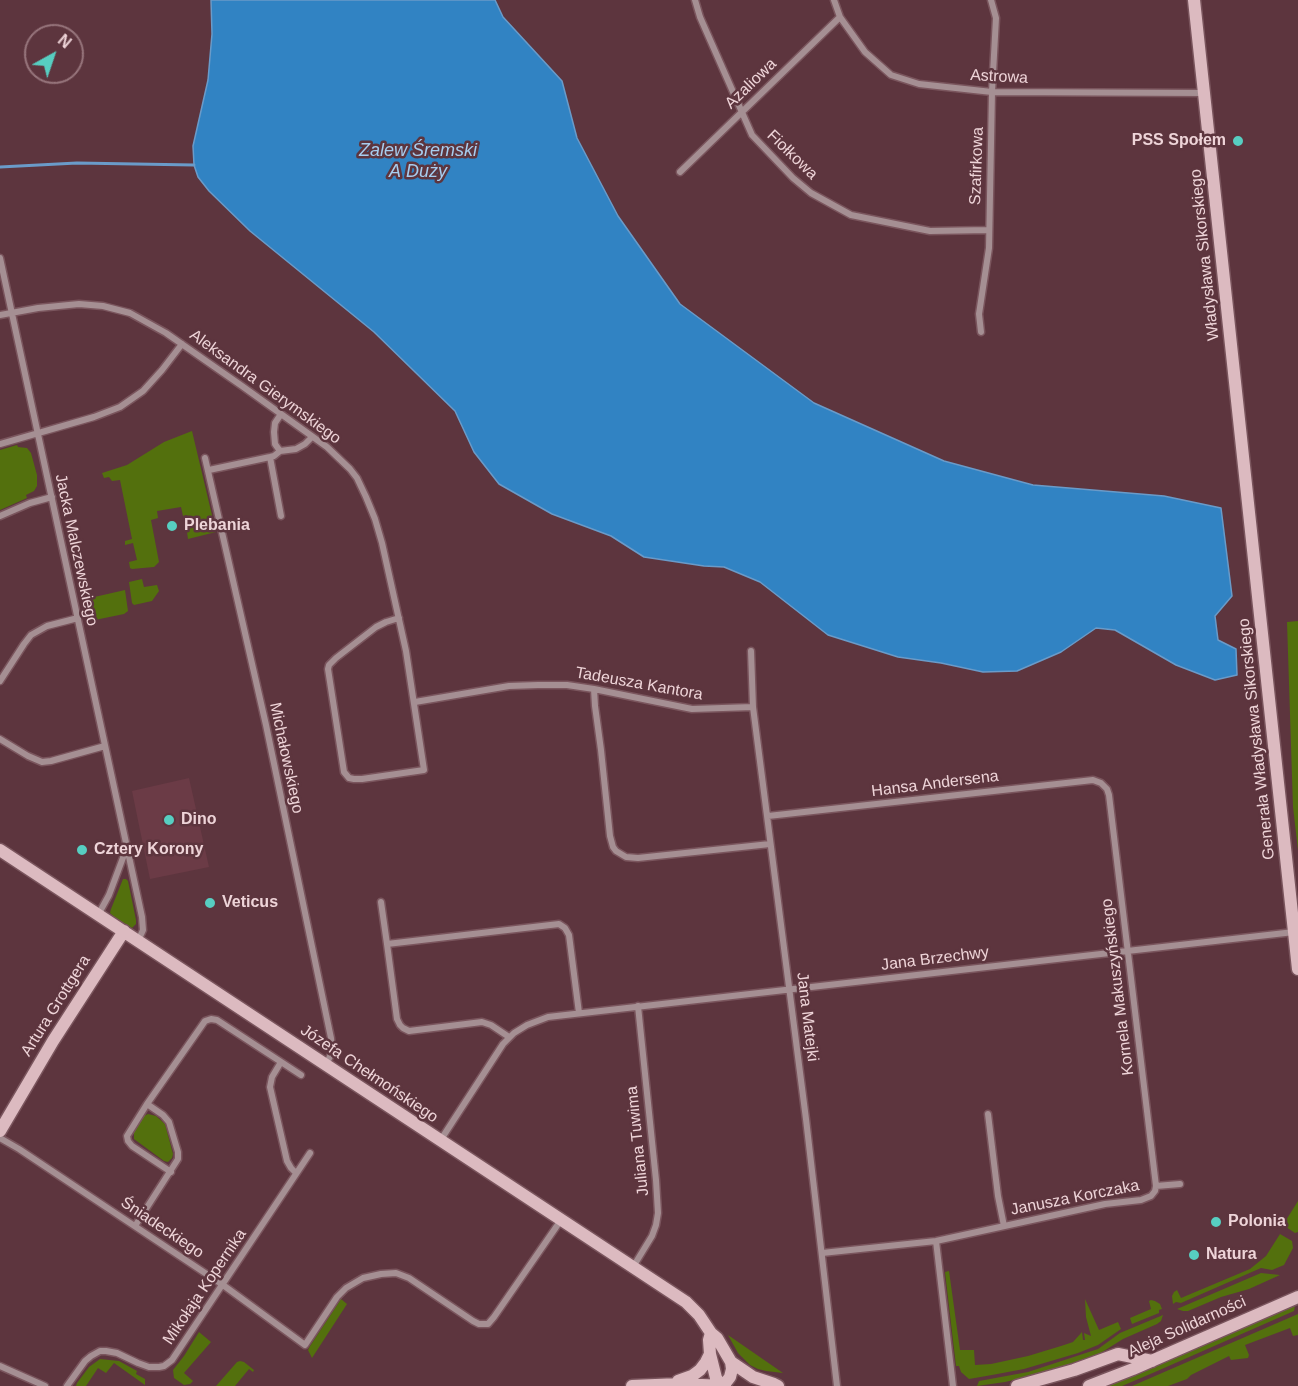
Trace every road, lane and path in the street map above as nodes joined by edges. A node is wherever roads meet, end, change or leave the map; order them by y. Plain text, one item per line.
1 (695, 0) edge
2 (834, 0) edge
3 (991, 0) edge
4 (1194, 0) edge
5 (840, 17) junction
6 (992, 92) junction
7 (1204, 93) junction
8 (741, 111) junction
9 (680, 172) dead end
10 (989, 230) junction
11 (0, 258) edge
12 (11, 313) junction
13 (0, 315) edge
14 (981, 332) dead end
15 (182, 344) junction
16 (281, 414) junction
17 (37, 434) junction
18 (312, 437) junction
19 (0, 444) edge
20 (280, 451) junction
21 (270, 457) junction
22 (205, 458) dead end
23 (208, 470) junction
24 (52, 497) junction
25 (1248, 506) joint
26 (0, 516) edge
27 (281, 516) dead end
28 (78, 618) junction
29 (399, 618) junction
30 (751, 651) dead end
31 (0, 681) edge
32 (594, 689) junction
33 (415, 702) junction
34 (753, 707) junction
35 (0, 739) edge
36 (105, 746) junction
37 (1103, 785) joint
38 (768, 816) junction
39 (770, 844) junction
40 (127, 847) junction
41 (0, 850) edge
42 (381, 902) dead end
43 (98, 915) junction
44 (123, 931) junction
45 (1294, 932) junction
46 (138, 940) junction
47 (387, 944) junction
48 (1128, 950) junction
49 (1298, 969) edge
50 (789, 989) junction
51 (638, 1006) junction
52 (579, 1013) junction
53 (509, 1037) junction
54 (281, 1062) junction
55 (326, 1065) junction
56 (301, 1075) dead end
57 (147, 1104) junction
58 (988, 1114) dead end
59 (0, 1131) edge
60 (0, 1138) edge
61 (440, 1141) junction
62 (310, 1153) dead end
63 (171, 1172) junction
64 (296, 1173) junction
65 (1180, 1184) dead end
66 (1156, 1186) junction
67 (561, 1220) junction
68 (135, 1226) junction
69 (1004, 1226) junction
70 (936, 1241) junction
71 (822, 1253) junction
72 (633, 1267) junction
73 (223, 1285) junction
74 (1298, 1296) edge
75 (711, 1333) junction
76 (710, 1354) junction
77 (1152, 1361) junction
78 (731, 1362) junction
79 (0, 1366) edge
80 (660, 1384) edge
81 (45, 1386) edge
82 (67, 1386) edge
83 (632, 1386) edge
84 (721, 1386) edge
85 (725, 1386) edge
86 (778, 1386) edge
87 (837, 1386) edge
88 (953, 1386) edge
89 (1017, 1386) edge
90 (1089, 1386) edge

1 - 8 street, Fiołkowa
2 - 5 street, Astrowa
3 - 6 street, Szafirkowa
4 - 7 main road, Władysława Sikorskiego
5 - 6 street, Astrowa
5 - 8 street, Azaliowa
6 - 7 street, Astrowa
6 - 10 street, Szafirkowa
7 - 25 main road, Władysława Sikorskiego
8 - 9 street, Azaliowa
8 - 10 street, Fiołkowa
10 - 14 street, Szafirkowa
11 - 12 street, Jacka Malczewskiego
12 - 13 street, Aleksandra Gierymskiego
12 - 15 street, Aleksandra Gierymskiego
12 - 17 street, Jacka Malczewskiego
15 - 16 street, Aleksandra Gierymskiego
15 - 17 street
16 - 18 street, Aleksandra Gierymskiego
16 - 20 street
17 - 19 street
17 - 24 street, Jacka Malczewskiego
18 - 20 street
18 - 29 street, Aleksandra Gierymskiego
20 - 21 street
21 - 23 street
21 - 27 street
22 - 23 street, Michałowskiego
23 - 55 street, Michałowskiego
24 - 26 street
24 - 28 street, Jacka Malczewskiego
25 - 45 main road, Generała Władysława Sikorskiego
28 - 31 street
28 - 36 street, Jacka Malczewskiego
29 - 33 street, Aleksandra Gierymskiego
29 - 33 street, Aleksandra Gierymskiego
30 - 34 street, Jana Matejki
32 - 33 street, Tadeusza Kantora
32 - 34 street, Tadeusza Kantora
32 - 39 street
34 - 38 street, Jana Matejki
35 - 36 street
36 - 40 street, Jacka Malczewskiego
37 - 38 street, Hansa Andersena
37 - 48 street, Kornela Makuszyńskiego
38 - 39 street, Jana Matejki
39 - 50 street, Jana Matejki
40 - 43 street
40 - 46 street, Jacka Malczewskiego
41 - 43 main road, Józefa Chełmońskiego
42 - 47 street
43 - 44 main road, Józefa Chełmońskiego
44 - 46 main road, Józefa Chełmońskiego
44 - 59 main road, Artura Grottgera
45 - 48 street, Jana Brzechwy
45 - 49 main road, Generała Władysława Sikorskiego
46 - 55 main road, Józefa Chełmońskiego
47 - 52 street
47 - 53 street
48 - 50 street, Jana Brzechwy
48 - 66 street, Kornela Makuszyńskiego
50 - 51 street, Jana Brzechwy
50 - 71 street, Jana Matejki
51 - 52 street, Jana Brzechwy
51 - 72 street, Juliana Tuwima
52 - 53 street, Jana Brzechwy
53 - 61 street, Jana Brzechwy
54 - 56 street
54 - 57 street
54 - 64 street
55 - 61 main road, Józefa Chełmońskiego
57 - 63 street
57 - 63 street
58 - 69 street, Janusza Korczaka
60 - 68 street, Śniadeckiego
61 - 67 main road, Józefa Chełmońskiego
62 - 64 street, Mikołaja Kopernika
63 - 68 street
64 - 73 street, Mikołaja Kopernika
65 - 66 street, Janusza Korczaka
66 - 69 street, Janusza Korczaka
67 - 72 main road, Józefa Chełmońskiego
67 - 73 street, Śniadeckiego
68 - 73 street, Śniadeckiego
69 - 70 street, Janusza Korczaka
70 - 71 street, Janusza Korczaka
70 - 88 street
71 - 87 street, Jana Matejki
72 - 75 main road, Józefa Chełmońskiego
73 - 82 street, Mikołaja Kopernika
74 - 77 main road, Aleja Solidarności
75 - 76 main road
75 - 78 main road, Józefa Chełmońskiego
76 - 80 main road
76 - 84 main road
77 - 89 main road, Aleja Solidarności
77 - 90 main road, Aleja Solidarności
78 - 84 main road
78 - 86 main road, Józefa Chełmońskiego
79 - 81 street
80 - 83 main road
80 - 84 main road
84 - 85 main road

